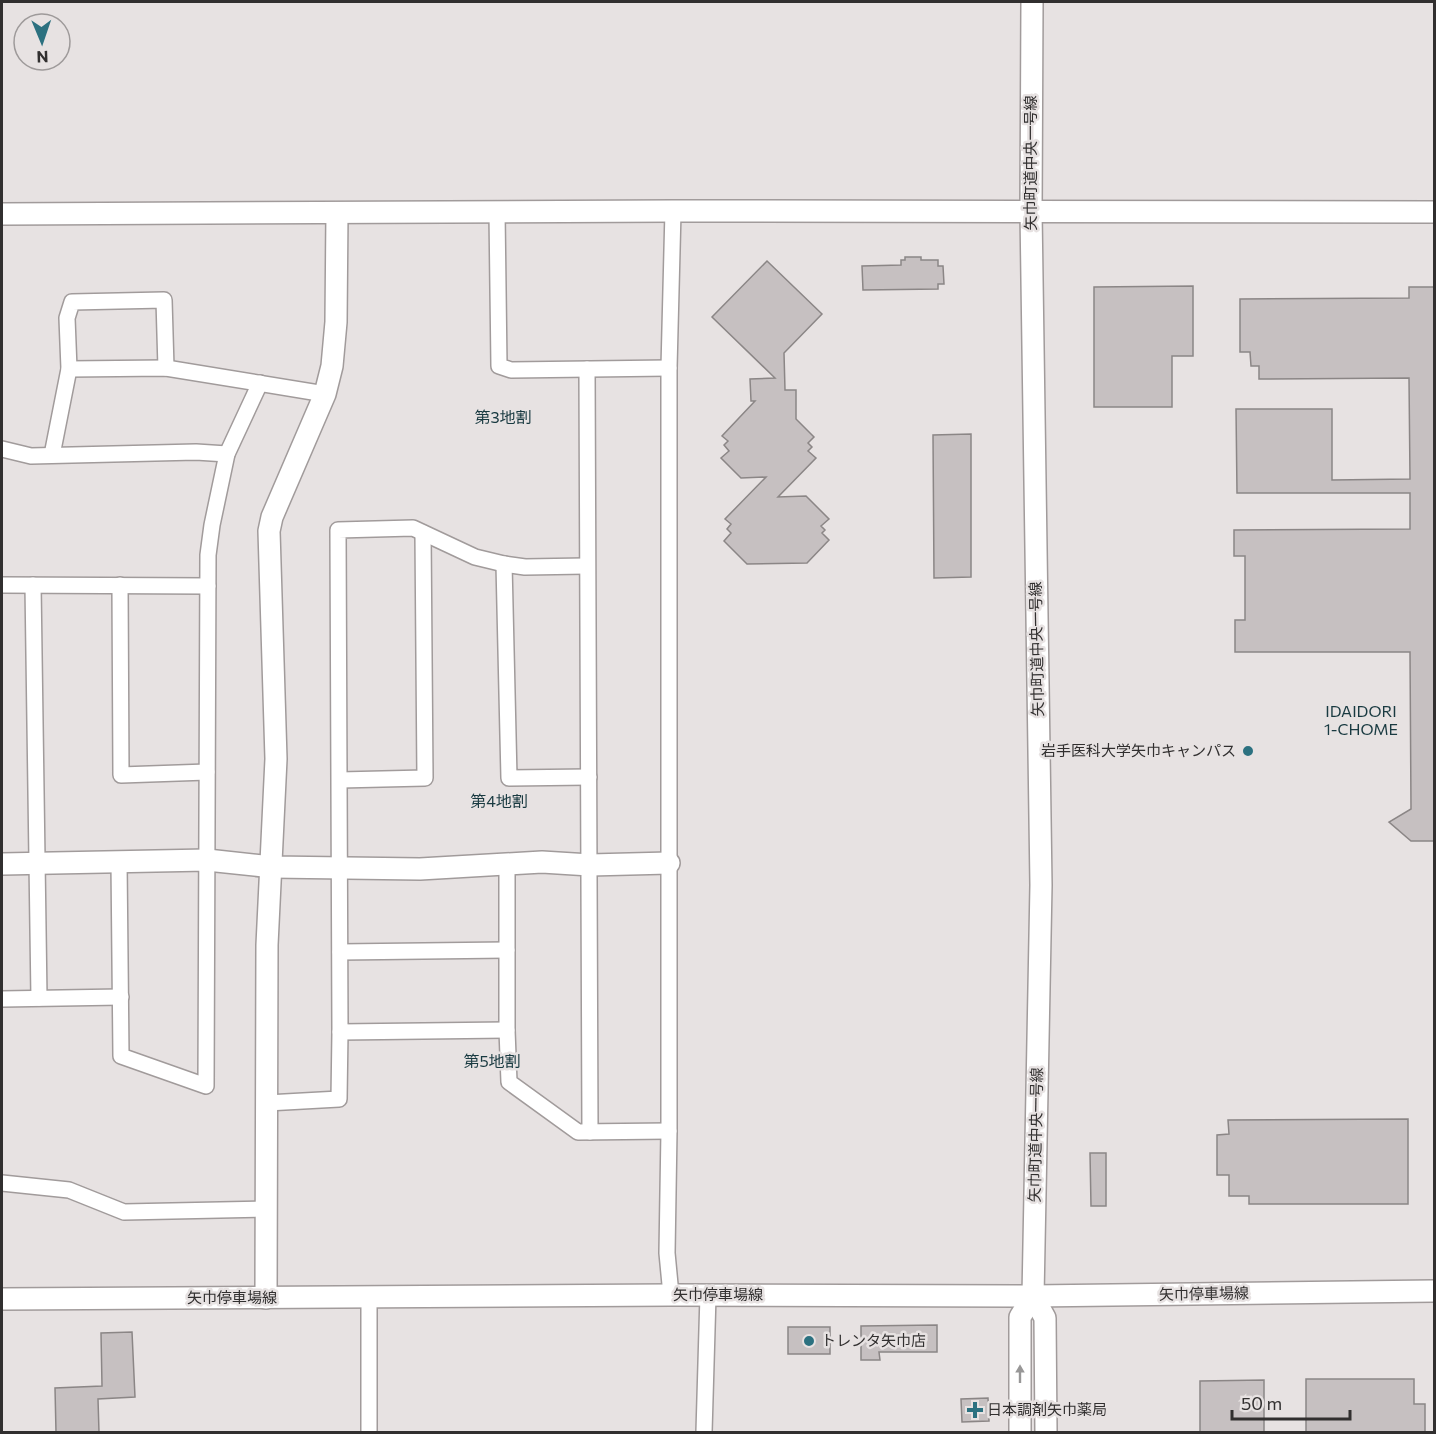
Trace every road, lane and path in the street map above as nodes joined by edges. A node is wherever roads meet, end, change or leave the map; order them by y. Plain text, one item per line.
1 (1032, 2) edge
2 (673, 211) junction
3 (497, 212) junction
4 (1031, 212) junction
5 (1434, 212) edge
6 (337, 213) junction
7 (2, 214) edge
8 (166, 368) junction
9 (669, 368) junction
10 (69, 369) junction
11 (587, 369) junction
12 (260, 383) junction
13 (325, 394) junction
14 (2, 449) edge
15 (227, 454) junction
16 (52, 455) junction
17 (423, 533) junction
18 (504, 564) junction
19 (586, 566) junction
20 (2, 585) edge
21 (33, 585) junction
22 (120, 585) junction
23 (208, 586) junction
24 (207, 772) junction
25 (589, 777) junction
26 (340, 780) junction
27 (207, 860) junction
28 (119, 862) junction
29 (669, 863) junction
30 (2, 864) edge
31 (37, 864) junction
32 (507, 864) junction
33 (590, 865) junction
34 (272, 867) junction
35 (339, 869) junction
36 (507, 950) junction
37 (340, 952) junction
38 (121, 997) junction
39 (39, 998) junction
40 (2, 999) edge
41 (507, 1030) junction
42 (340, 1032) junction
43 (267, 1103) junction
44 (669, 1131) junction
45 (590, 1132) junction
46 (2, 1183) edge
47 (266, 1209) junction
48 (1434, 1292) edge
49 (671, 1295) junction
50 (708, 1295) junction
51 (1033, 1296) junction
52 (266, 1298) junction
53 (369, 1298) junction
54 (2, 1299) edge
55 (369, 1432) edge
56 (704, 1432) edge
57 (1020, 1432) edge
58 (1046, 1432) edge

1 - 4 street, 矢巾町道中央一号線
2 - 3 street
2 - 4 street
2 - 9 street
3 - 6 street
3 - 11 street
4 - 5 street
4 - 51 street, 矢巾町道中央一号線
6 - 7 street
6 - 13 street
8 - 10 street
8 - 10 street
8 - 12 street
9 - 11 street
9 - 29 street
10 - 16 street
11 - 19 street
12 - 13 street
12 - 15 street
13 - 34 street
14 - 16 street
15 - 16 street
15 - 23 street
17 - 18 street
17 - 26 street
17 - 26 street
18 - 19 street
18 - 25 street
19 - 25 street
20 - 21 street
21 - 22 street
21 - 31 street
22 - 23 street
22 - 24 street
23 - 24 street
24 - 27 street
25 - 33 street
26 - 35 street
27 - 28 street
27 - 34 street
27 - 38 street
28 - 31 street
28 - 38 street
29 - 33 street
29 - 44 street
30 - 31 street
31 - 39 street
32 - 33 street
32 - 35 street
32 - 36 street
33 - 45 street
34 - 35 street
34 - 43 street
35 - 37 street
36 - 37 street
36 - 41 street
37 - 42 street
38 - 39 street
39 - 40 street
41 - 42 street
41 - 45 street
42 - 43 street
43 - 47 street
44 - 45 street
44 - 49 street
46 - 47 street
47 - 52 street
48 - 51 street, 矢巾停車場線
49 - 50 street, 矢巾停車場線
49 - 53 street, 矢巾停車場線
50 - 51 street, 矢巾停車場線
50 - 56 street
57 -> 51 street, 矢巾町道中央一号線
51 - 58 street, 矢巾町道中央一号線
52 - 53 street, 矢巾停車場線
52 - 54 street, 矢巾停車場線
53 - 55 street

